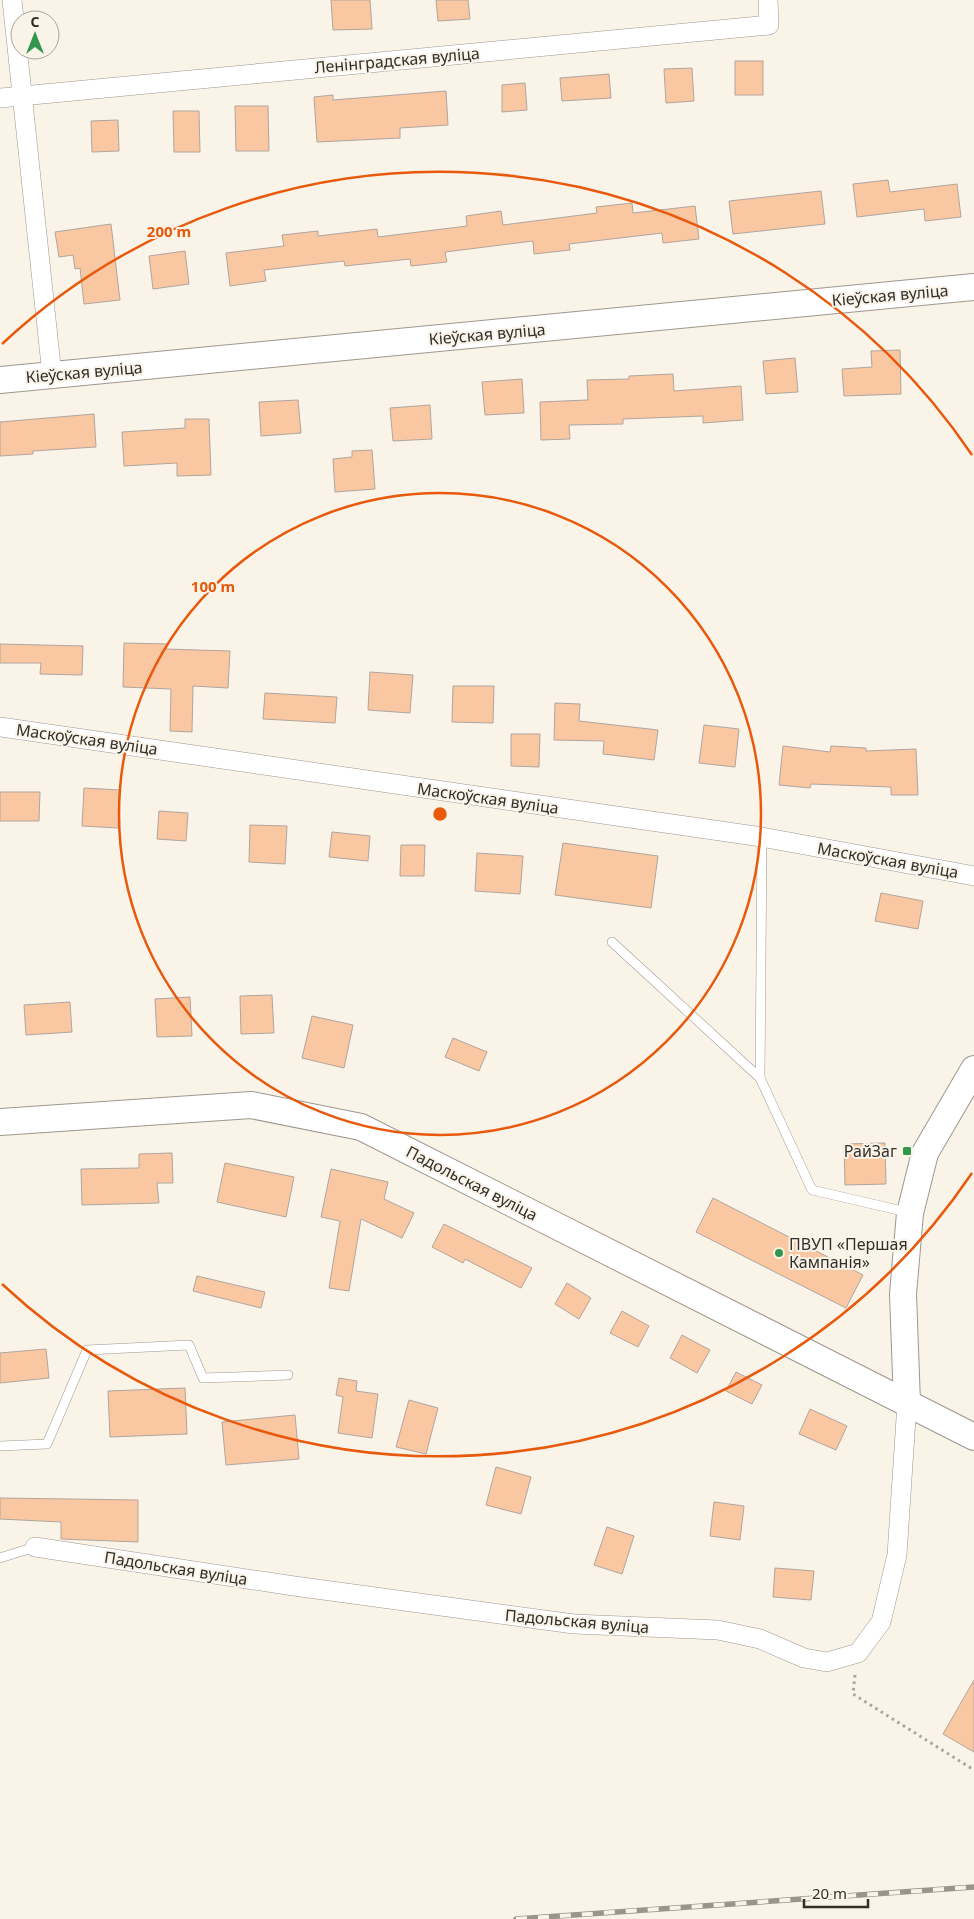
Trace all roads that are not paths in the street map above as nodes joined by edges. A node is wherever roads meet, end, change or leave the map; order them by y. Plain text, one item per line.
1 (12, 0) edge
2 (768, 0) edge
3 (21, 96) junction
4 (0, 98) edge
5 (974, 287) edge
6 (52, 375) junction
7 (0, 380) edge
8 (0, 727) edge
9 (762, 837) junction
10 (974, 876) edge
11 (612, 942) dead end
12 (974, 1069) edge
13 (760, 1078) junction
14 (0, 1122) edge
15 (910, 1213) junction
16 (288, 1375) dead end
17 (906, 1403) junction
18 (974, 1438) edge
19 (0, 1446) edge
20 (35, 1547) joint
21 (0, 1558) edge

1 - 3 street
2 - 3 street, Ленінградская вуліца
3 - 4 street, Ленінградская вуліца
3 - 6 street
5 - 6 street, Кіеўская вуліца
6 - 7 street, Кіеўская вуліца
8 - 9 street, Маскоўская вуліца
9 - 10 street, Маскоўская вуліца
9 - 13 lane
11 - 13 lane
12 - 15 street
13 - 15 lane
14 - 17 street, Падольская вуліца
15 - 17 street
16 - 19 lane
17 - 18 street, Падольская вуліца
17 - 20 street, Падольская вуліца
20 - 21 lane

